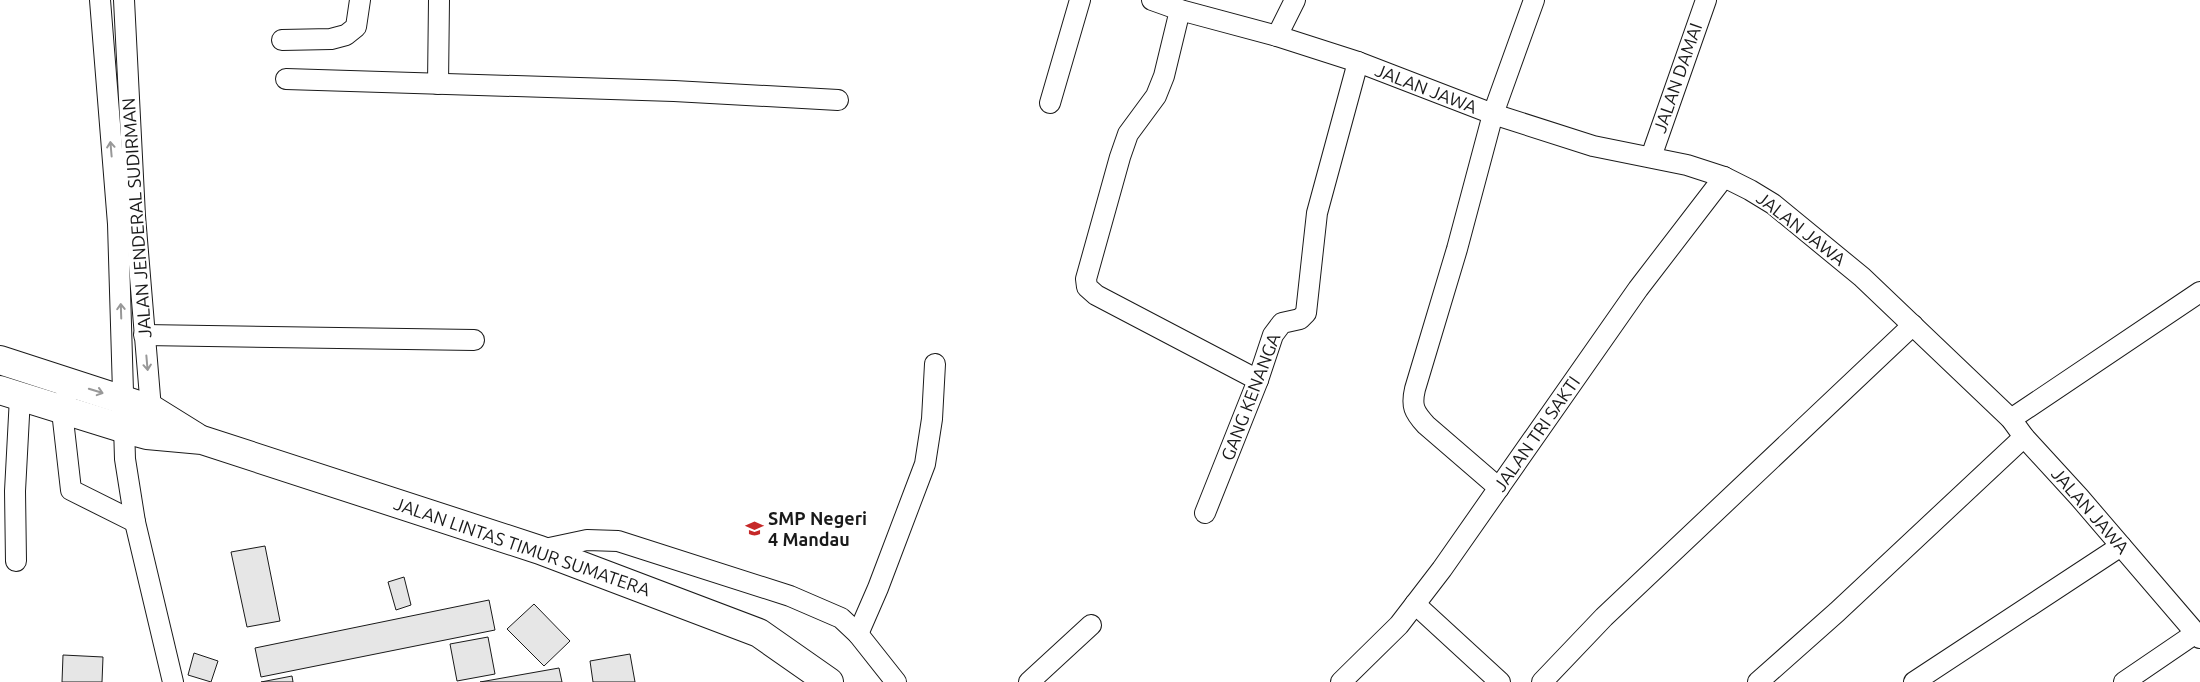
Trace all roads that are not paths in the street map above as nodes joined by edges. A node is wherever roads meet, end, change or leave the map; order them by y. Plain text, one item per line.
1 (100, 0) edge
2 (124, 0) edge
3 (360, 0) edge
4 (439, 0) edge
5 (1080, 0) edge
6 (1152, 0) edge
7 (1295, 0) edge
8 (1534, 0) edge
9 (1706, 0) edge
10 (1180, 10) junction
11 (1276, 36) junction
12 (282, 40) dead end
13 (1358, 62) junction
14 (127, 68) junction
15 (105, 71) junction
16 (286, 79) dead end
17 (438, 84) junction
18 (838, 100) dead end
19 (1050, 103) dead end
20 (1493, 114) junction
21 (1651, 157) junction
22 (1724, 177) junction
23 (2200, 292) edge
24 (1913, 325) junction
25 (144, 335) junction
26 (474, 340) dead end
27 (0, 360) edge
28 (935, 364) dead end
29 (1258, 380) junction
30 (70, 383) junction
31 (10, 393) edge
32 (125, 400) junction
33 (62, 411) junction
34 (2011, 419) junction
35 (141, 424) junction
36 (2024, 437) junction
37 (1499, 488) junction
38 (7, 500) edge
39 (1205, 513) dead end
40 (135, 522) junction
41 (2121, 546) junction
42 (540, 550) junction
43 (16, 561) dead end
44 (1415, 604) junction
45 (1091, 625) dead end
46 (858, 634) junction
47 (2198, 635) edge
48 (173, 682) edge
49 (829, 682) edge
50 (896, 682) edge
51 (1029, 682) edge
52 (1341, 682) edge
53 (1500, 682) edge
54 (1542, 682) edge
55 (1758, 682) edge
56 (1914, 682) edge
57 (2124, 682) edge

1 - 15 street, JALAN JENDERAL SUDIRMAN
2 - 14 street, JALAN JENDERAL SUDIRMAN
3 - 12 street
4 - 17 street
5 - 19 street
6 - 10 street, JALAN JAWA
7 - 11 street
8 - 20 street
9 - 21 street, JALAN DAMAI
10 - 11 street, JALAN JAWA
10 - 29 street
11 - 13 street, JALAN JAWA
13 - 20 street, JALAN JAWA
13 - 29 street, GANG KENANGA
14 - 15 street
14 - 25 street, JALAN JENDERAL SUDIRMAN
32 -> 15 street, JALAN JENDERAL SUDIRMAN
16 - 17 street
17 - 18 street
20 - 21 street, JALAN JAWA
20 - 37 street
21 - 22 street, JALAN JAWA
22 - 24 street, JALAN JAWA
22 - 37 street, JALAN TRI SAKTI
23 - 34 street
24 - 34 street, JALAN JAWA
24 - 54 street
25 - 26 street
25 -> 35 street, JALAN JENDERAL SUDIRMAN
27 - 30 highway
28 - 46 street
29 - 39 street, GANG KENANGA
30 -> 32 highway
30 - 33 street
31 - 33 highway
31 - 38 street
32 - 35 highway
33 - 35 highway
33 - 40 street
34 - 36 street, JALAN JAWA
35 - 40 street, JALAN JENDERAL SUDIRMAN
35 - 42 highway, JALAN LINTAS TIMUR SUMATERA
36 - 41 street, JALAN JAWA
36 - 55 street
37 - 44 street, JALAN TRI SAKTI
38 - 43 street
40 - 48 street, JALAN JENDERAL SUDIRMAN
41 - 47 street, JALAN JAWA
41 - 56 street
42 - 46 street
42 - 49 highway, JALAN LINTAS TIMUR SUMATERA
44 - 52 street, JALAN TRI SAKTI
44 - 53 street
45 - 51 street
46 - 50 street
47 - 57 street

